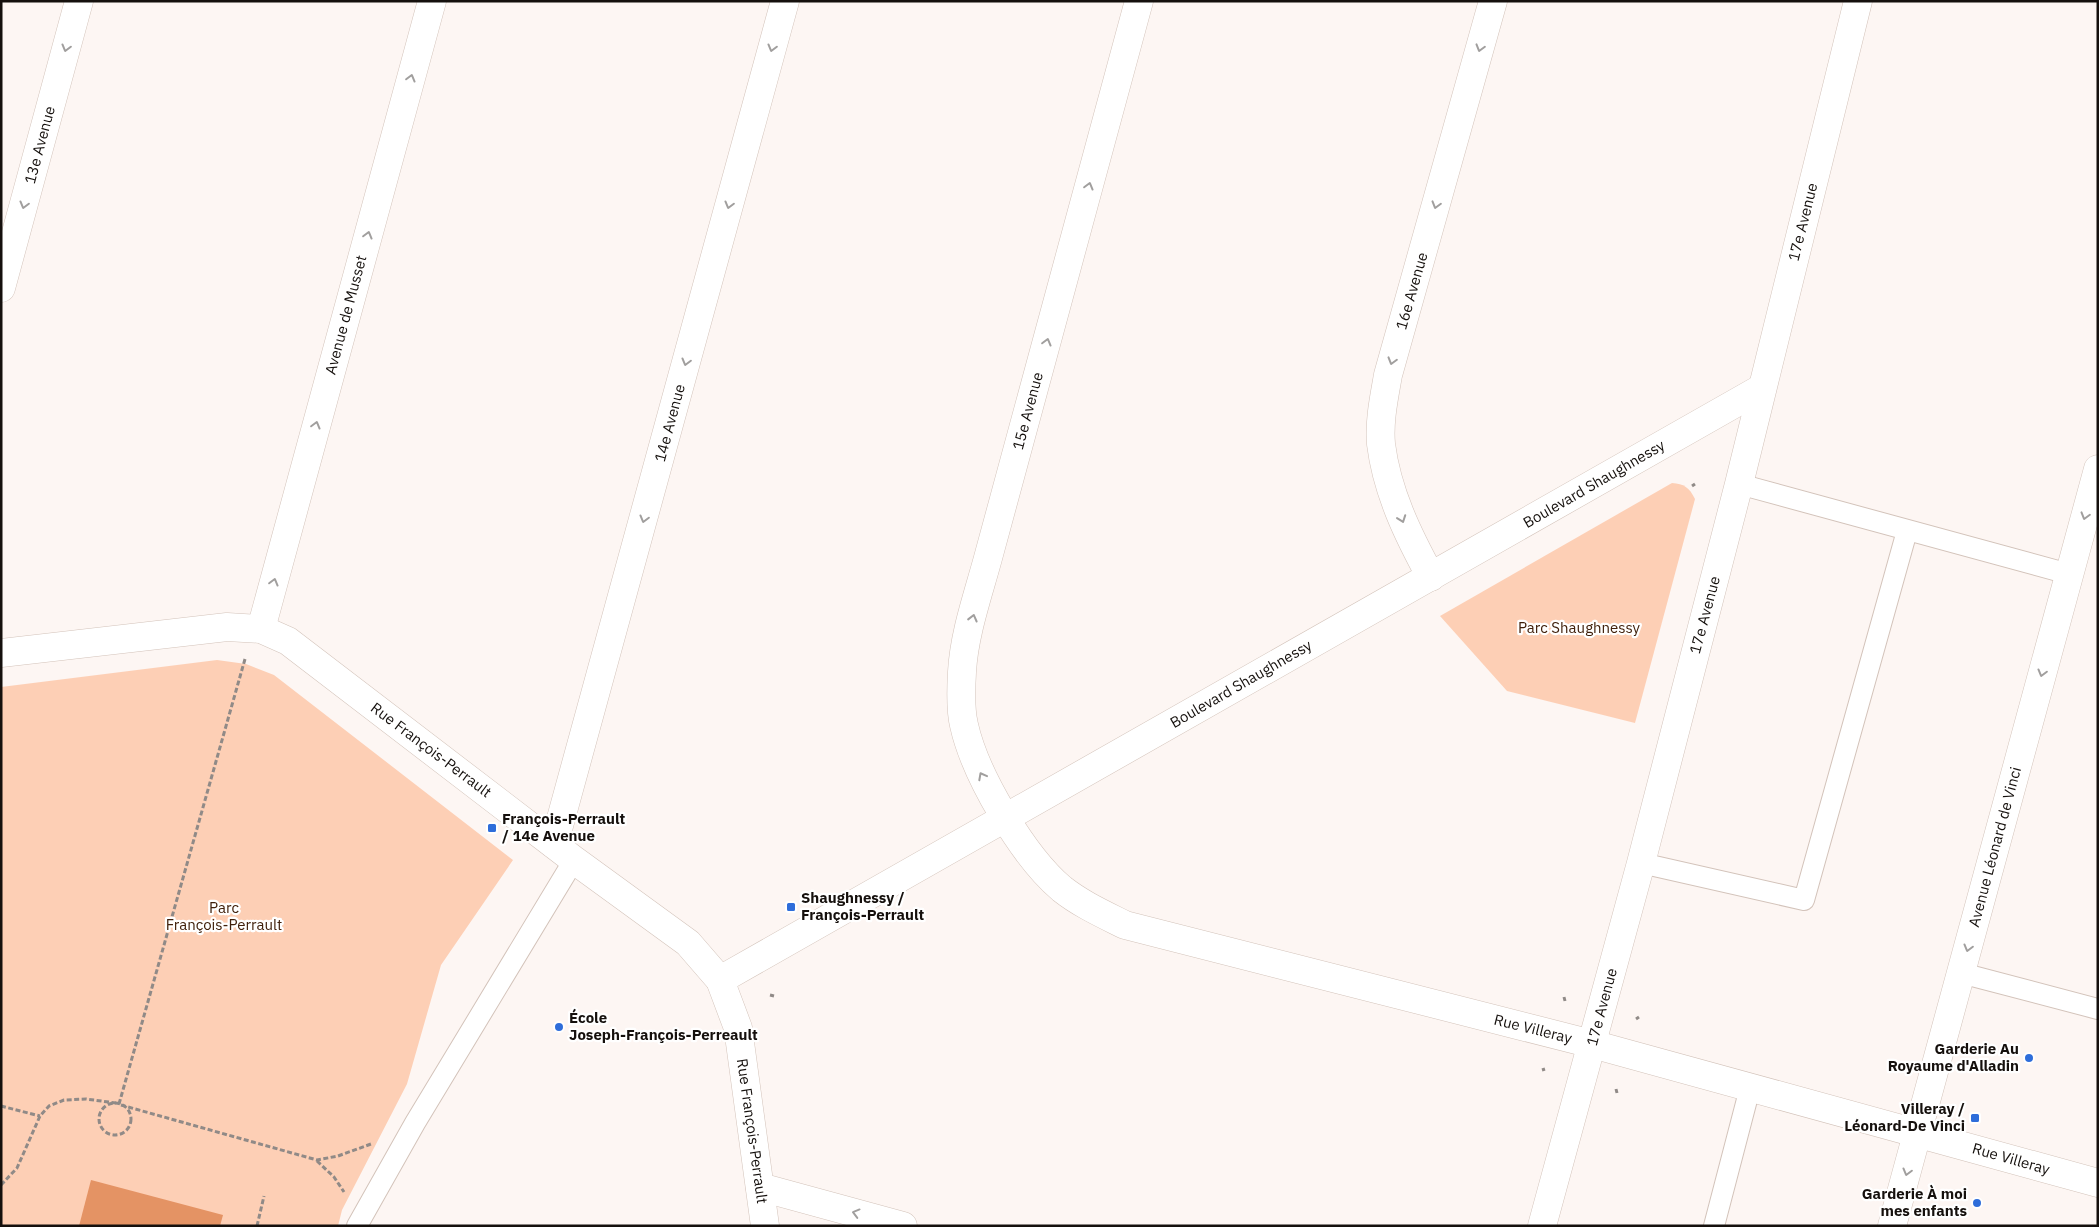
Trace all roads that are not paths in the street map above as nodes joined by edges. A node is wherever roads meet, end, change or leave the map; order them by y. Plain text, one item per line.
1 (79, 1) edge
2 (432, 1) edge
3 (785, 1) edge
4 (1139, 1) edge
5 (1493, 1) edge
6 (1858, 1) edge
7 (1, 288) edge
8 (1762, 388) junction
9 (2098, 469) edge
10 (1739, 484) junction
11 (1907, 531) junction
12 (2069, 574) junction
13 (1431, 577) junction
14 (261, 629) junction
15 (1, 653) edge
16 (1006, 818) junction
17 (564, 852) junction
18 (1641, 863) junction
19 (1961, 973) junction
20 (720, 980) junction
21 (2098, 1009) edge
22 (1592, 1044) junction
23 (1750, 1088) junction
24 (1917, 1133) junction
25 (2098, 1183) edge
26 (760, 1187) junction
27 (357, 1225) edge
28 (765, 1226) edge
29 (903, 1226) edge
30 (1542, 1226) edge
31 (1714, 1226) edge
32 (1892, 1226) edge

1 -> 7 street, 13e Avenue
14 -> 2 street, Avenue de Musset
3 -> 17 street, 14e Avenue
16 -> 4 street, 15e Avenue
5 -> 13 street, 16e Avenue
6 - 8 street, 17e Avenue
8 - 10 street, 17e Avenue
8 - 13 street, Boulevard Shaughnessy
9 -> 12 street, Avenue Léonard de Vinci
10 - 11 lane
10 - 18 street, 17e Avenue
11 - 12 lane
11 - 18 lane
12 -> 19 street, Avenue Léonard de Vinci
13 - 16 street, Boulevard Shaughnessy
14 - 15 street, Rue François-Perrault
14 - 17 street, Rue François-Perrault
16 - 20 street, Boulevard Shaughnessy
16 - 22 street, Rue Villeray
17 - 20 street, Rue François-Perrault
17 - 27 lane
18 - 22 street, 17e Avenue
19 - 21 lane
19 - 24 street, Avenue Léonard de Vinci
20 - 26 street, Rue François-Perrault
22 - 23 street, Rue Villeray
22 - 30 street, 17e Avenue
23 - 24 street, Rue Villeray
23 - 31 lane
24 - 25 street, Rue Villeray
24 -> 32 street, Avenue Léonard de Vinci
26 - 28 street, Rue François-Perrault
29 -> 26 street

